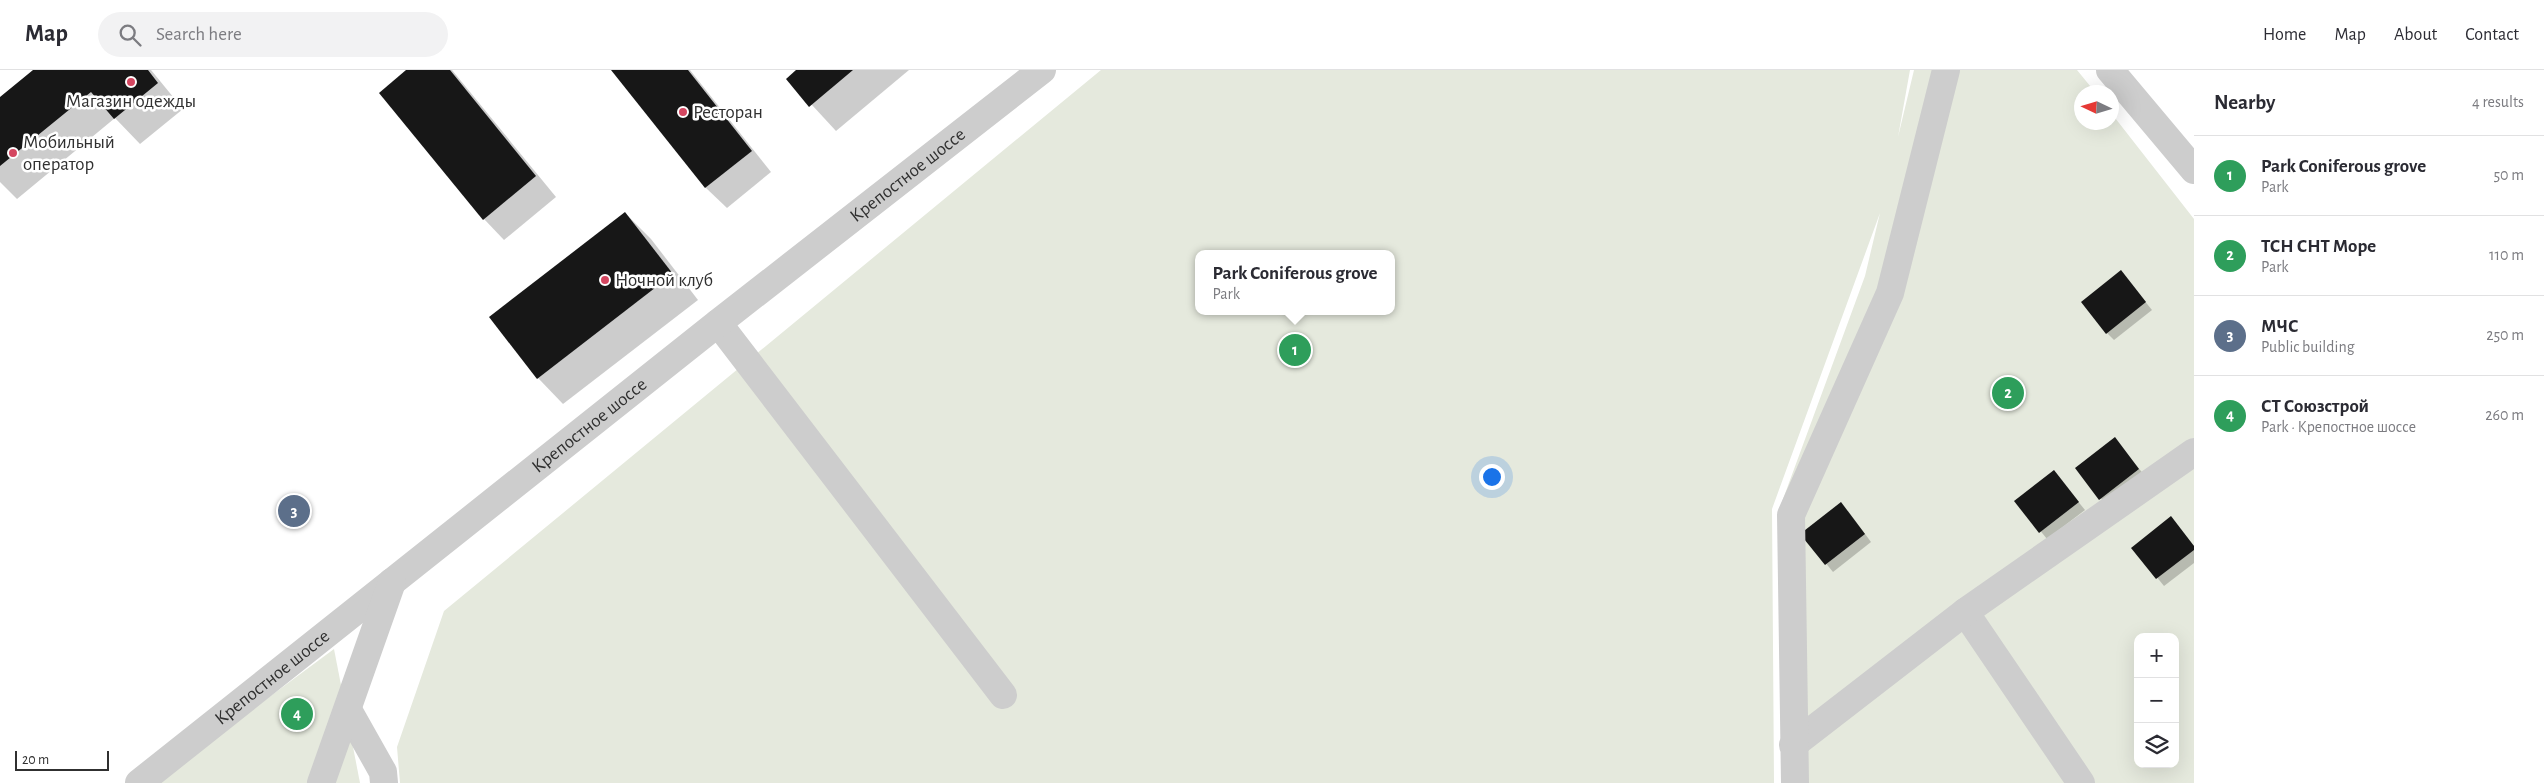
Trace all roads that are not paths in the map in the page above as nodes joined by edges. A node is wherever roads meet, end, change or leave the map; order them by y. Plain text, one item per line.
1 (1042, 70) edge
2 (1946, 70) edge
3 (2110, 70) edge
4 (2194, 170) edge
5 (718, 323) junction
6 (2194, 452) edge
7 (392, 582) junction
8 (1964, 612) junction
9 (1003, 695) dead end
10 (348, 710) junction
11 (1793, 744) junction
12 (139, 783) edge
13 (321, 783) edge
14 (384, 783) edge
15 (1795, 783) edge
16 (2082, 783) edge

1 - 5 street, Крепостное шоссе
2 - 11 street
3 - 4 street
5 - 7 street, Крепостное шоссе
5 - 9 street
6 - 8 street
7 - 10 street
7 - 12 street, Крепостное шоссе
8 - 11 street
8 - 16 street
10 - 13 street
10 - 14 street
11 - 15 street

